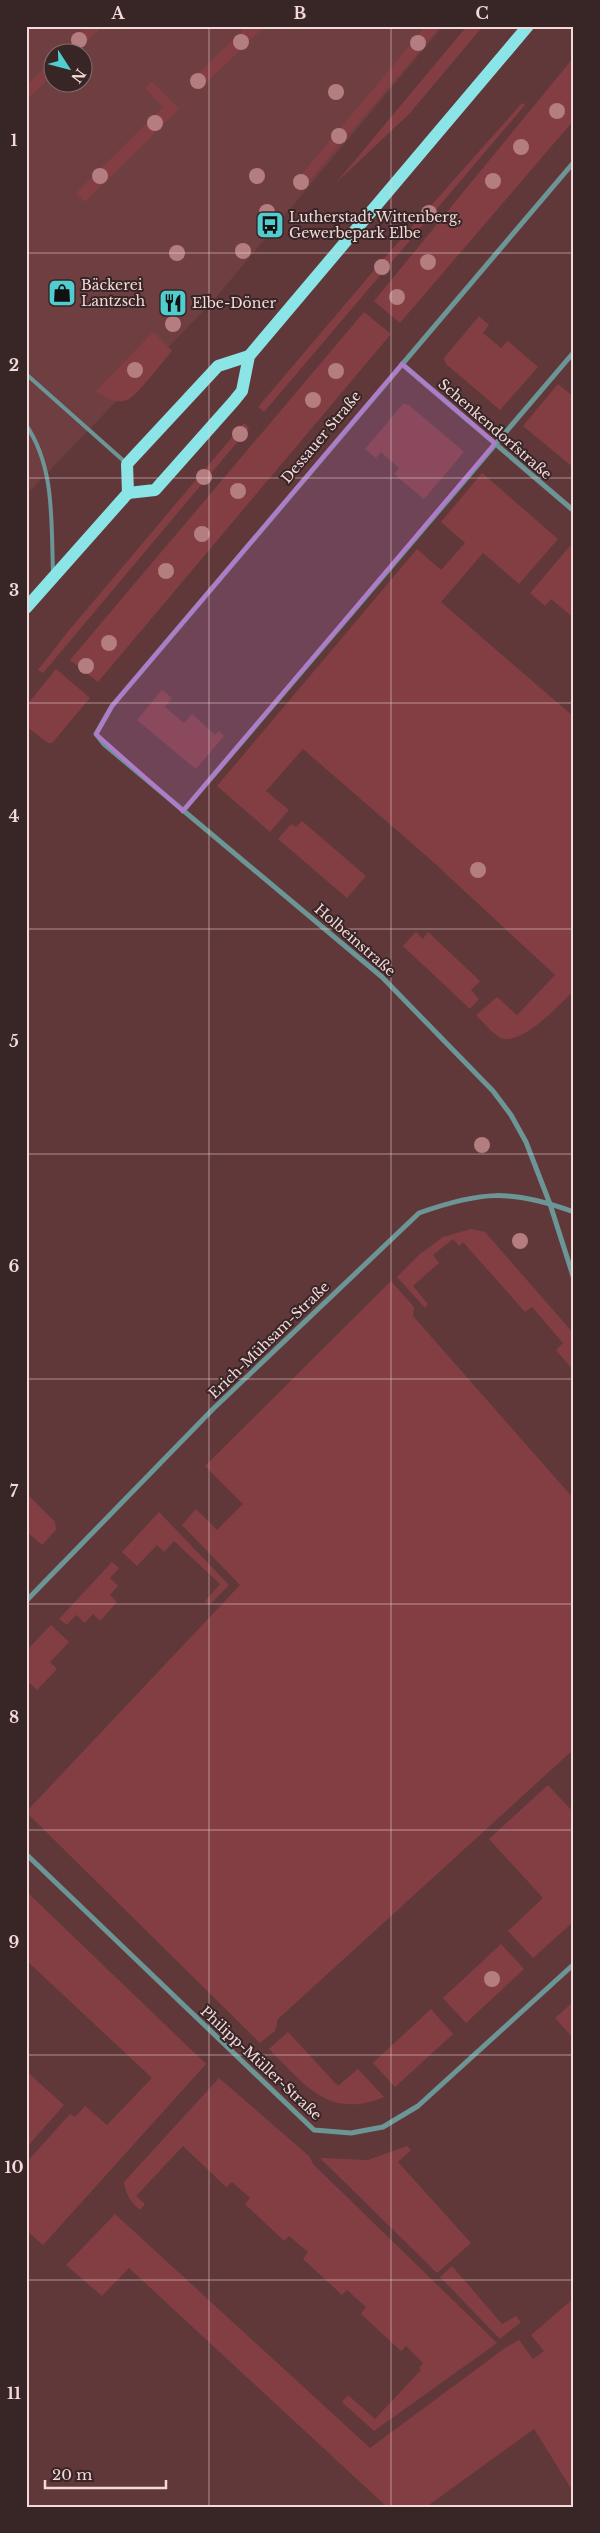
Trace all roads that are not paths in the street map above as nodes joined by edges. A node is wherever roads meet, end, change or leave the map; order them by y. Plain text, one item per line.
1 (528, 26) edge
2 (574, 162) edge
3 (574, 352) edge
4 (248, 356) junction
5 (402, 364) junction
6 (26, 374) edge
7 (26, 425) edge
8 (495, 444) junction
9 (127, 464) junction
10 (128, 493) junction
11 (574, 512) edge
12 (54, 577) junction
13 (26, 608) edge
14 (96, 734) joint
15 (183, 811) junction
16 (550, 1204) junction
17 (574, 1212) edge
18 (574, 1278) edge
19 (26, 1601) edge
20 (26, 1854) edge
21 (574, 1964) edge

1 - 4 main road
2 - 5 street, Dessauer Straße
3 - 8 street
4 - 9 main road
4 - 10 main road
5 - 8 street, Schenkendorfstraße
5 - 14 street, Dessauer Straße
6 - 9 lane
7 - 12 lane
8 - 11 street, Schenkendorfstraße
8 - 15 street
9 - 10 main road
10 - 12 main road
12 - 13 main road
14 - 15 street, Holbeinstraße
15 - 16 street, Holbeinstraße
16 - 17 street, Erich-Mühsam-Straße
16 - 18 street, Holbeinstraße
16 - 19 street, Erich-Mühsam-Straße
20 - 21 street, Philipp-Müller-Straße

